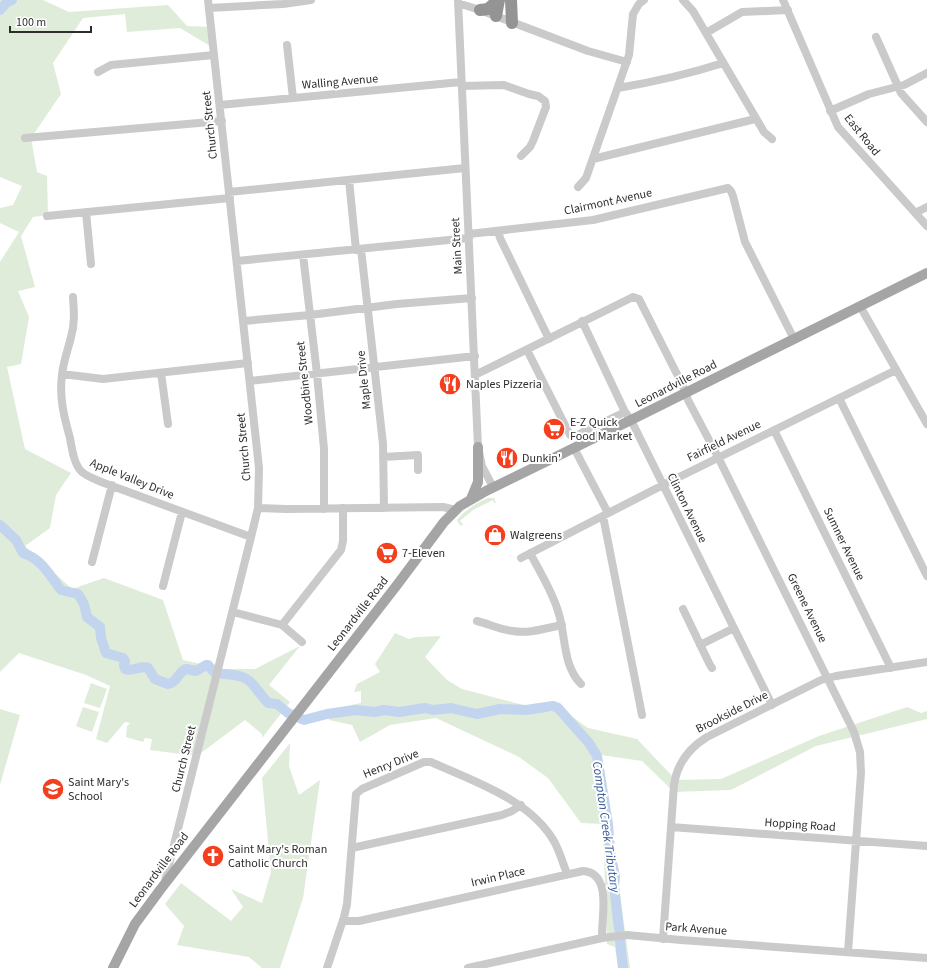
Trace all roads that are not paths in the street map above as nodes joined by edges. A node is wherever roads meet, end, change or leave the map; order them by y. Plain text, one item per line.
1 (311, 0) edge
2 (498, 0) edge
3 (511, 0) edge
4 (683, 0) edge
5 (784, 0) edge
6 (642, 1) edge
7 (458, 3) edge
8 (209, 4) edge
9 (480, 10) junction
10 (788, 10) junction
11 (496, 16) junction
12 (512, 23) junction
13 (706, 33) junction
14 (876, 37) dead end
15 (288, 45) dead end
16 (214, 56) junction
17 (627, 62) junction
18 (723, 63) junction
19 (98, 72) dead end
20 (927, 73) edge
21 (462, 84) junction
22 (898, 87) junction
23 (618, 88) junction
24 (293, 98) junction
25 (220, 105) junction
26 (830, 111) junction
27 (756, 119) junction
28 (222, 121) junction
29 (927, 122) edge
30 (25, 138) dead end
31 (772, 139) dead end
32 (521, 156) dead end
33 (593, 158) junction
34 (465, 168) junction
35 (349, 180) junction
36 (578, 187) dead end
37 (229, 195) junction
38 (927, 207) edge
39 (86, 212) junction
40 (916, 213) junction
41 (47, 216) dead end
42 (927, 226) edge
43 (498, 231) junction
44 (469, 236) junction
45 (358, 250) junction
46 (303, 256) junction
47 (237, 261) junction
48 (91, 264) dead end
49 (927, 273) edge
50 (73, 297) dead end
51 (472, 298) junction
52 (860, 306) junction
53 (368, 308) junction
54 (310, 315) junction
55 (244, 321) junction
56 (582, 321) junction
57 (549, 339) junction
58 (794, 339) junction
59 (527, 350) junction
60 (474, 356) junction
61 (248, 363) junction
62 (375, 368) junction
63 (896, 370) junction
64 (161, 373) junction
65 (62, 374) junction
66 (317, 374) junction
67 (475, 375) junction
68 (250, 381) junction
69 (685, 393) junction
70 (839, 398) junction
71 (625, 412) junction
72 (631, 420) junction
73 (168, 424) dead end
74 (927, 424) edge
75 (774, 430) junction
76 (478, 447) junction
77 (574, 448) junction
78 (383, 457) junction
79 (718, 457) junction
80 (418, 470) dead end
81 (112, 485) junction
82 (663, 485) junction
83 (493, 487) junction
84 (471, 499) junction
85 (258, 508) junction
86 (343, 508) junction
87 (384, 508) junction
88 (324, 509) junction
89 (456, 510) junction
90 (182, 512) junction
91 (605, 515) junction
92 (251, 537) junction
93 (530, 553) junction
94 (521, 558) dead end
95 (92, 562) dead end
96 (927, 576) edge
97 (163, 586) dead end
98 (683, 610) dead end
99 (233, 612) junction
100 (477, 621) dead end
101 (282, 625) junction
102 (562, 625) junction
103 (734, 628) junction
104 (302, 642) dead end
105 (700, 645) junction
106 (927, 662) edge
107 (712, 668) dead end
108 (891, 668) junction
109 (828, 678) junction
110 (580, 684) dead end
111 (772, 705) junction
112 (642, 715) dead end
113 (521, 805) junction
114 (671, 827) junction
115 (856, 841) junction
116 (927, 846) edge
117 (352, 848) junction
118 (567, 874) junction
119 (165, 883) junction
120 (343, 921) junction
121 (602, 938) junction
122 (663, 939) junction
123 (848, 952) junction
124 (927, 958) edge
125 (113, 968) edge
126 (327, 968) edge
127 (468, 968) edge

1 - 8 street
2 - 9 highway
2 - 11 highway
3 - 12 highway
4 - 13 street
5 - 10 street, East Road
6 - 17 street
7 - 9 street
7 - 21 street, Main Street
8 - 16 street, Church Street
9 - 11 street
10 - 13 street
10 - 26 street, East Road
11 - 12 street
12 - 17 street
13 - 18 street
14 - 22 street
15 - 24 street
16 - 19 street
16 - 25 street, Church Street
17 - 23 street
18 - 23 street
18 - 27 street
20 - 22 street
21 - 24 street, Walling Avenue
21 - 32 street, Walling Avenue
21 - 34 street, Main Street
22 - 26 street
22 - 29 street
23 - 33 street
24 - 25 street, Walling Avenue
25 - 28 street, Church Street
26 - 40 street, East Road
27 - 31 street
27 - 33 street
28 - 30 street
28 - 37 street, Church Street
33 - 36 street
34 - 35 street
34 - 44 street, Main Street
35 - 37 street
35 - 45 street, Maple Drive
37 - 39 street
37 - 47 street, Church Street
38 - 40 street
39 - 41 street
39 - 48 street
40 - 42 street, East Road
43 - 44 street, Clairmont Avenue
43 - 57 street
43 - 58 street, Clairmont Avenue
44 - 45 street, Clairmont Avenue
44 - 51 street, Main Street
45 - 46 street, Clairmont Avenue
45 - 53 street, Maple Drive
46 - 47 street, Clairmont Avenue
46 - 54 street, Woodbine Street
47 - 55 street, Church Street
49 - 52 main road, Leonardville Road
50 - 65 street, Apple Valley Drive
51 - 53 street
51 - 60 street, Main Street
52 - 58 main road, Leonardville Road
52 - 63 street
53 - 54 street
53 - 62 street, Maple Drive
54 - 55 street
54 - 66 street, Woodbine Street
55 - 61 street, Church Street
56 - 57 street
56 - 69 street, Greene Avenue
56 - 71 street, Clinton Avenue
57 - 59 street
58 - 69 main road, Leonardville Road
59 - 67 street
59 - 71 street
60 - 62 street
60 - 67 street, Main Street
61 - 64 street
61 - 68 street, Church Street
62 - 66 street
62 - 78 street, Maple Drive
63 - 70 street, Fairfield Avenue
63 - 74 street
64 - 65 street
64 - 73 street
65 - 81 street, Apple Valley Drive
66 - 68 street
66 - 88 street, Woodbine Street
67 - 76 street, Main Street
68 - 85 street, Church Street
69 - 72 main road, Leonardville Road
69 - 79 street, Greene Avenue
70 - 75 street, Fairfield Avenue
70 - 96 street
71 - 72 street, Clinton Avenue
72 - 77 main road, Leonardville Road
72 - 82 street, Clinton Avenue
75 - 79 street, Fairfield Avenue
75 - 108 street, Sumner Avenue
76 - 83 street, Main Street
76 - 84 main road
77 - 83 main road, Leonardville Road
77 - 91 street
78 - 80 street
78 - 87 street, Maple Drive
79 - 82 street, Fairfield Avenue
79 - 109 street, Greene Avenue
81 - 90 street, Apple Valley Drive
81 - 95 street
82 - 91 street, Fairfield Avenue
82 - 103 street, Clinton Avenue
83 - 84 main road, Leonardville Road
84 - 89 main road, Leonardville Road
85 - 88 street
85 - 92 street, Church Street
86 - 87 street
86 - 88 street
86 - 101 street
87 - 89 street
89 - 119 main road, Leonardville Road
90 - 92 street, Apple Valley Drive
90 - 97 street
91 - 93 street, Fairfield Avenue
91 - 112 street
92 - 99 street, Church Street
93 - 94 street, Fairfield Avenue
93 - 102 street
98 - 105 street
99 - 101 street
99 - 119 street, Church Street
100 - 102 street
101 - 104 street
102 - 110 street
103 - 105 street
103 - 111 street, Clinton Avenue
105 - 107 street
106 - 108 street, Brookside Drive
108 - 109 street, Brookside Drive
109 - 111 street, Brookside Drive
109 - 115 street, Greene Avenue
111 - 114 street, Brookside Drive
113 - 117 street
113 - 117 street, Henry Drive
113 - 118 street, Henry Drive
114 - 115 street, Hopping Road
114 - 122 street, Brookside Drive
115 - 116 street, Hopping Road
115 - 123 street, Greene Avenue
117 - 120 street, Henry Drive
118 - 120 street, Irwin Place
118 - 121 street, Irwin Place
119 - 125 main road, Leonardville Road
120 - 126 street, Henry Drive
121 - 122 street, Park Avenue
121 - 127 street, Park Avenue
122 - 123 street, Park Avenue
123 - 124 street, Park Avenue

